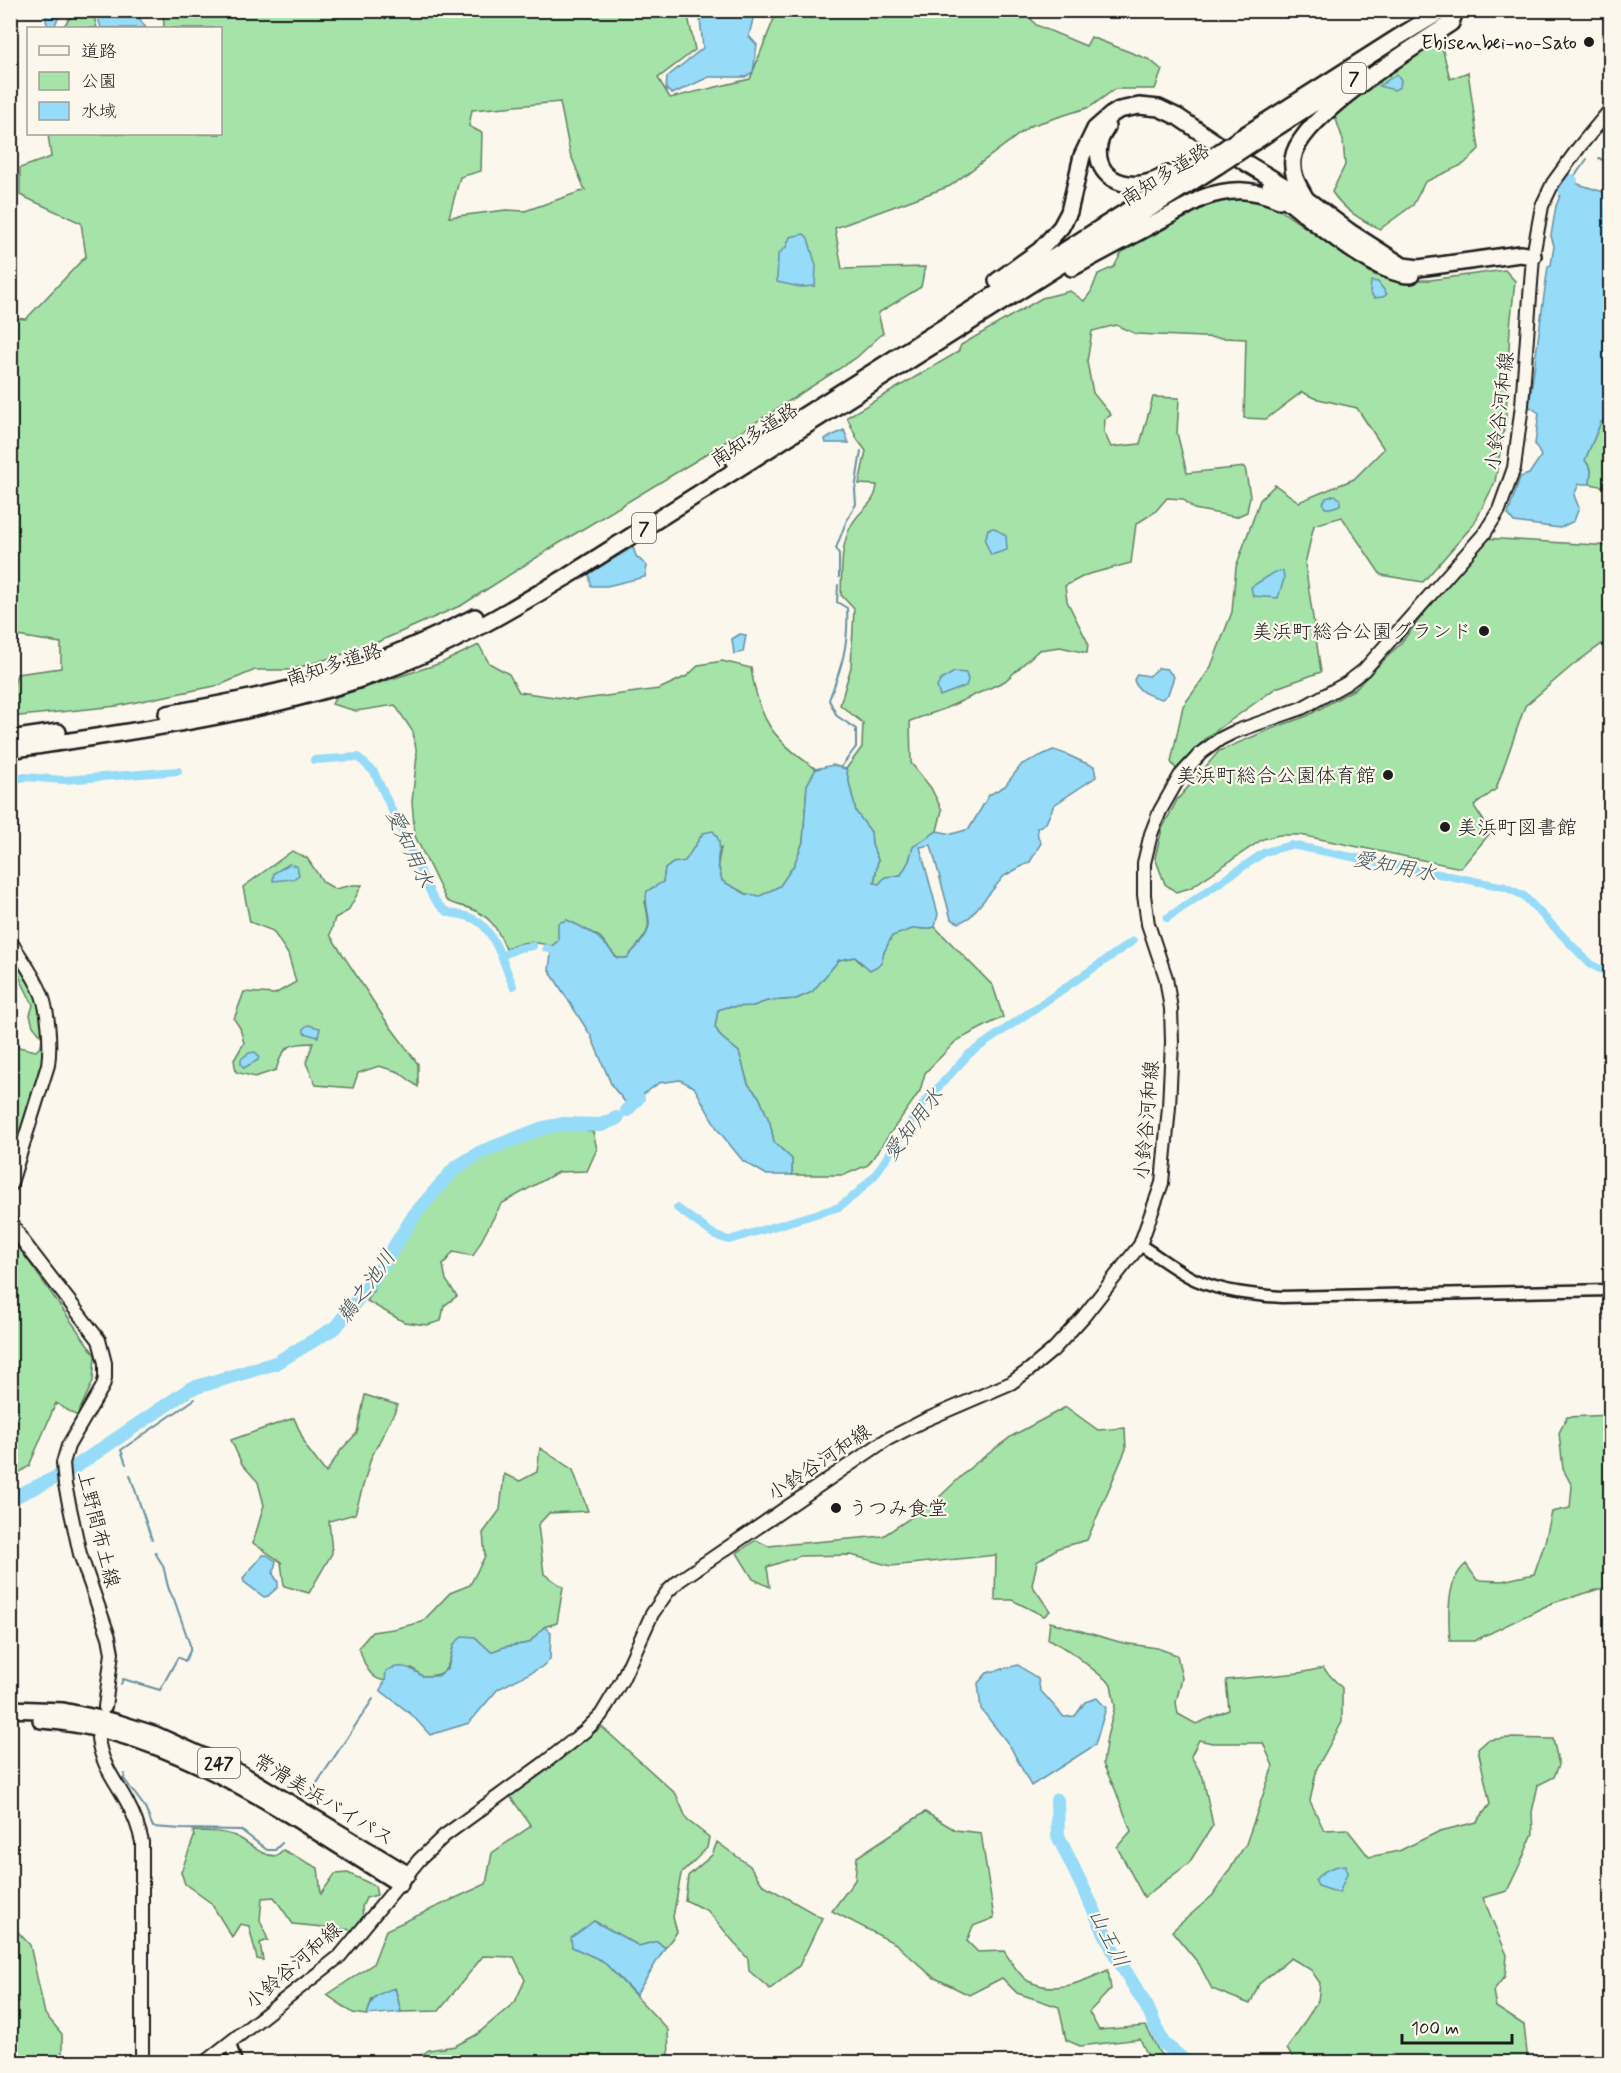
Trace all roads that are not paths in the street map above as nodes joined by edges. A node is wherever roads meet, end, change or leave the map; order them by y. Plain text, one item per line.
1 (1453, 12) edge
2 (1611, 110) edge
3 (1240, 140) junction
4 (1210, 159) junction
5 (1301, 203) junction
6 (1533, 256) junction
7 (904, 350) junction
8 (863, 390) junction
9 (10, 739) edge
10 (10, 750) edge
11 (10, 941) edge
12 (10, 1186) edge
13 (10, 1220) edge
14 (1140, 1245) junction
15 (1611, 1290) edge
16 (105, 1707) dead end
17 (10, 1709) edge
18 (10, 1718) edge
19 (98, 1738) dead end
20 (404, 1879) junction
21 (230, 2044) junction
22 (142, 2062) edge
23 (205, 2062) edge
24 (236, 2062) edge

1 - 3 highway, 南知多道路 / 7
1 - 3 highway, 南知多道路 / 7
1 - 5 highway
2 - 6 main road, 小鈴谷河和線
3 - 4 highway, 南知多道路 / 7, bridge
4 - 5 highway
4 - 7 highway, 南知多道路 / 7
4 - 8 highway, 南知多道路 / 7
5 - 6 highway
5 - 7 highway
5 - 8 highway
6 - 14 main road, 小鈴谷河和線
7 - 9 highway, 南知多道路 / 7
8 - 10 highway, 南知多道路 / 7
11 - 12 main road
13 - 16 main road, 上野間布土線
14 - 15 street
14 - 20 main road, 小鈴谷河和線
17 - 20 highway, 常滑美浜バイパス / 247
18 - 20 highway, 常滑美浜バイパス / 247
19 - 22 main road
20 - 21 main road, 小鈴谷河和線
21 - 23 main road, 小鈴谷河和線
21 - 24 street

